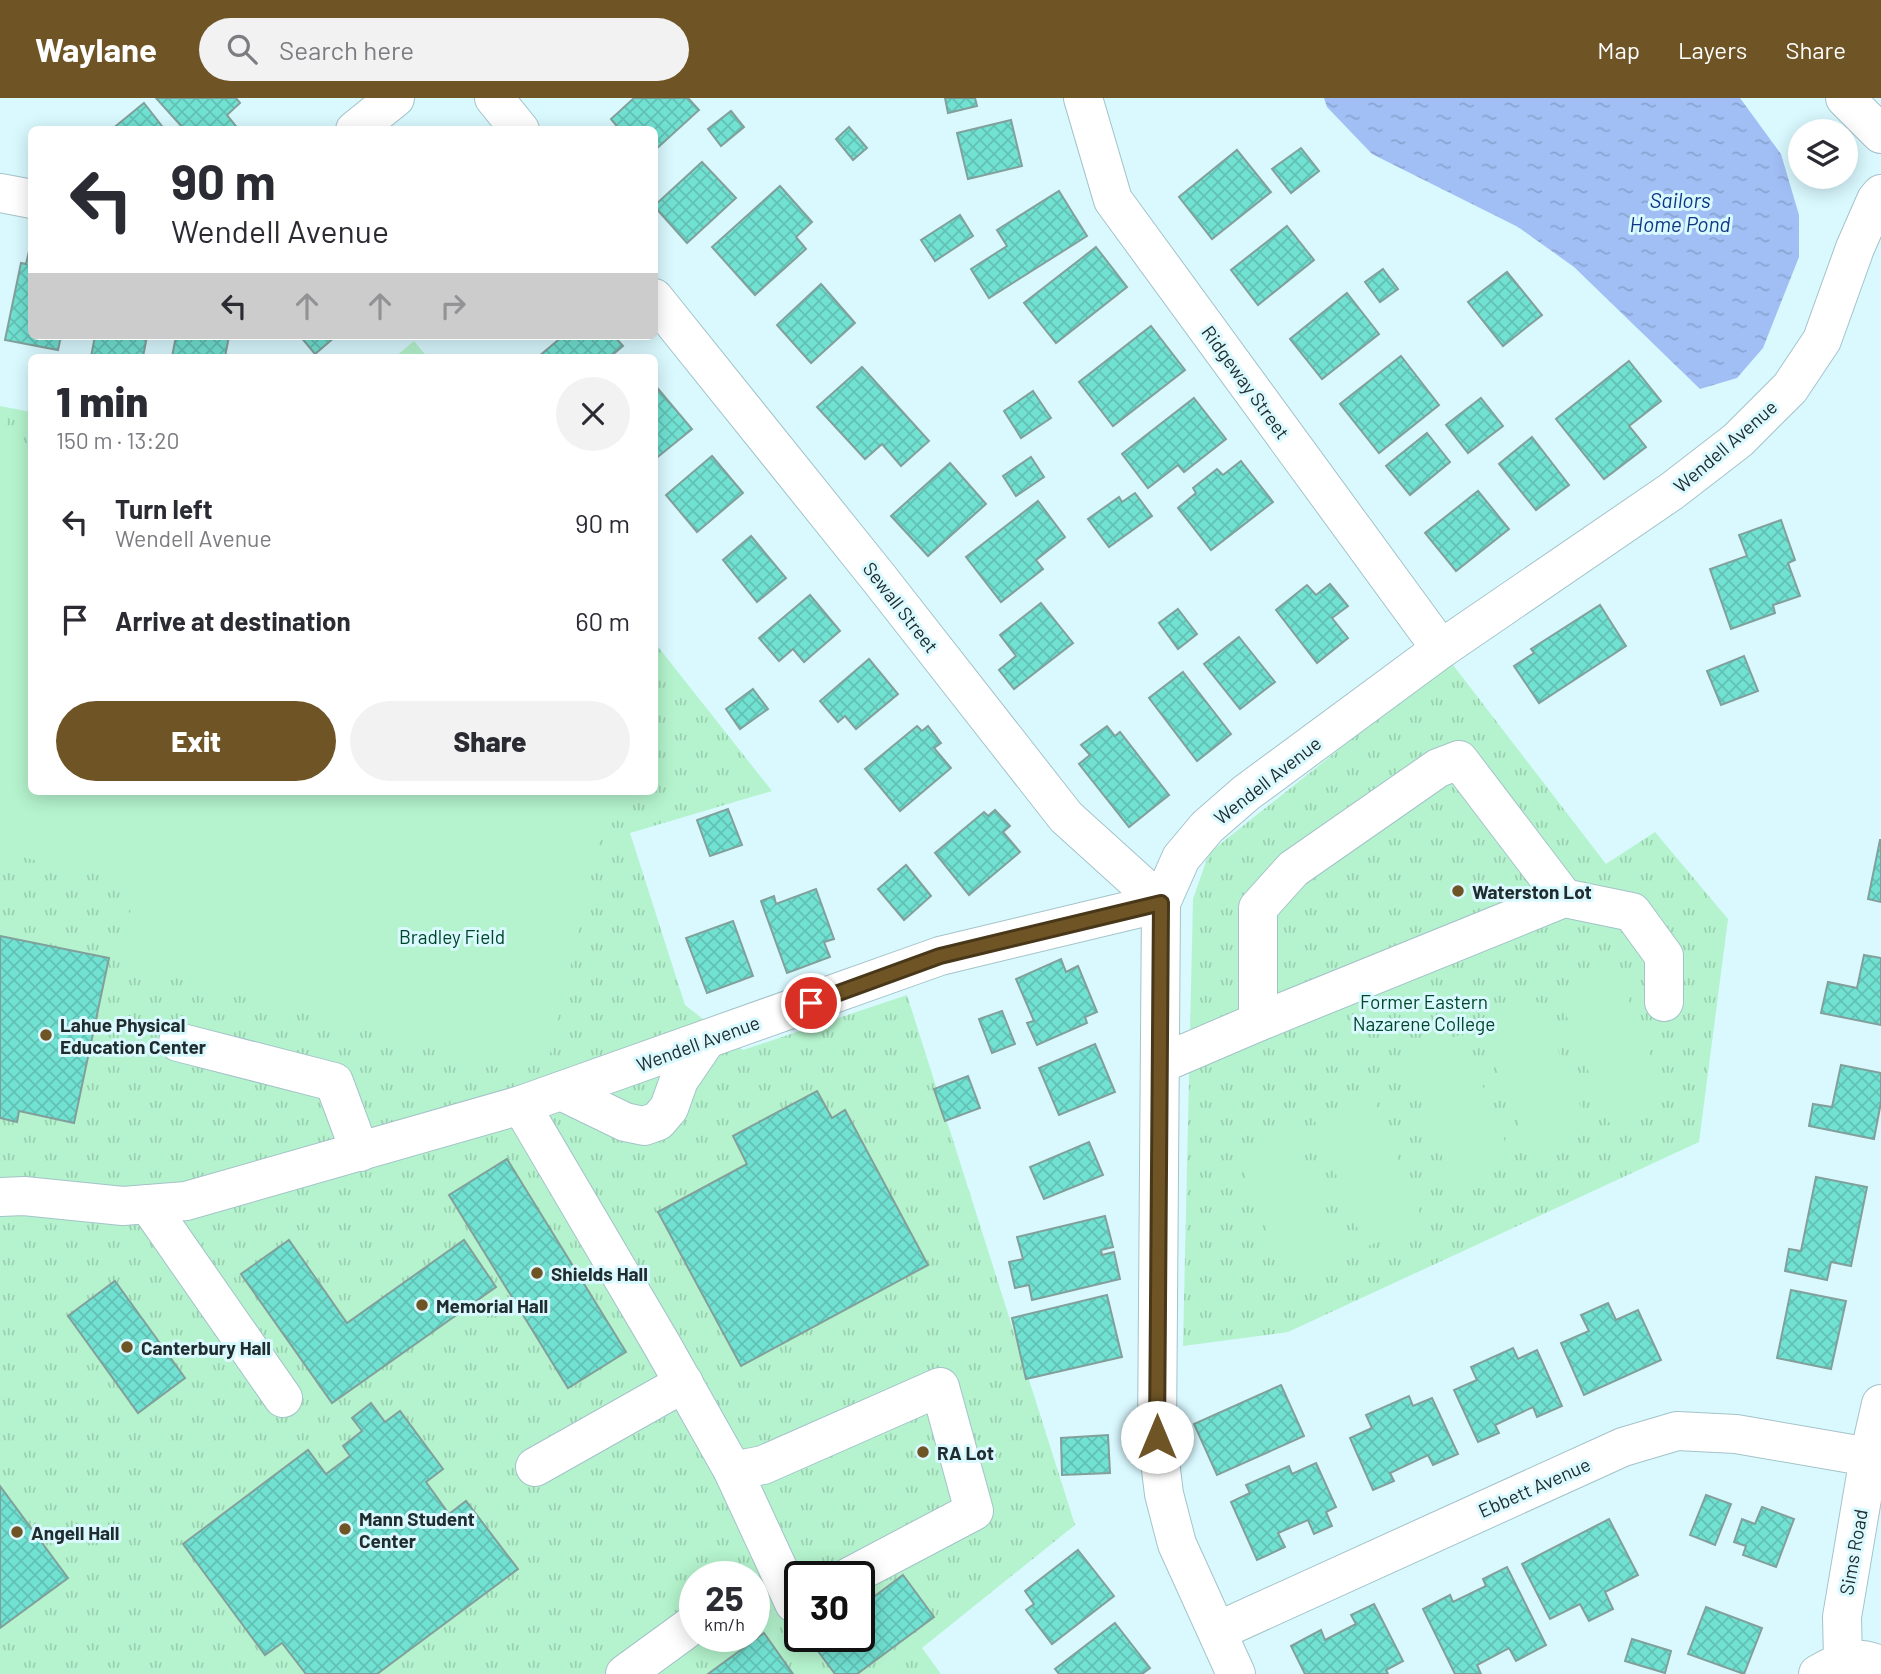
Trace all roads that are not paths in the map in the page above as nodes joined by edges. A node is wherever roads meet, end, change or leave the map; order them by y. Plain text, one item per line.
1 (395, 98) edge
2 (494, 98) edge
3 (1083, 98) edge
4 (1845, 98) edge
5 (360, 126) edge
6 (517, 126) edge
7 (1881, 134) edge
8 (0, 193) edge
9 (1881, 194) edge
10 (28, 198) edge
11 (658, 303) edge
12 (1441, 649) junction
13 (1564, 898) junction
14 (1161, 903) junction
15 (1664, 1002) dead end
16 (1258, 1023) junction
17 (707, 1040) junction
18 (178, 1042) dead end
19 (1160, 1064) junction
20 (561, 1091) junction
21 (521, 1105) junction
22 (360, 1152) junction
23 (0, 1197) edge
24 (148, 1204) junction
25 (684, 1383) junction
26 (283, 1398) dead end
27 (1881, 1404) edge
28 (1869, 1457) junction
29 (535, 1467) dead end
30 (733, 1471) junction
31 (762, 1561) edge
32 (875, 1563) edge
33 (770, 1577) edge
34 (784, 1592) edge
35 (1217, 1631) junction
36 (679, 1635) edge
37 (1881, 1666) edge
38 (1830, 1667) edge
39 (625, 1674) edge
40 (1236, 1674) edge

1 - 5 street
2 - 6 street
3 - 12 street, Ridgeway Street
4 - 7 street
8 - 10 street
9 - 12 street, Wendell Avenue
11 - 14 street, Sewall Street
12 - 14 street, Wendell Avenue
13 - 15 street
13 - 16 street
13 - 16 street
14 - 17 street, Wendell Avenue
14 - 19 street
16 - 19 street
17 - 20 street, Wendell Avenue
17 - 20 street
18 - 22 street
19 - 35 street
20 - 21 street, Wendell Avenue
21 - 22 street, Wendell Avenue
21 - 25 street
22 - 24 street, Wendell Avenue
23 - 24 street, Wendell Avenue
24 - 26 street
25 - 29 street
25 - 30 street
27 - 28 street, Sims Road
28 - 35 street, Ebbett Avenue
28 - 38 street, Sims Road
30 - 31 street
30 - 32 street
33 - 34 street
35 - 40 street
36 - 39 street
37 - 38 street, Sims Road

